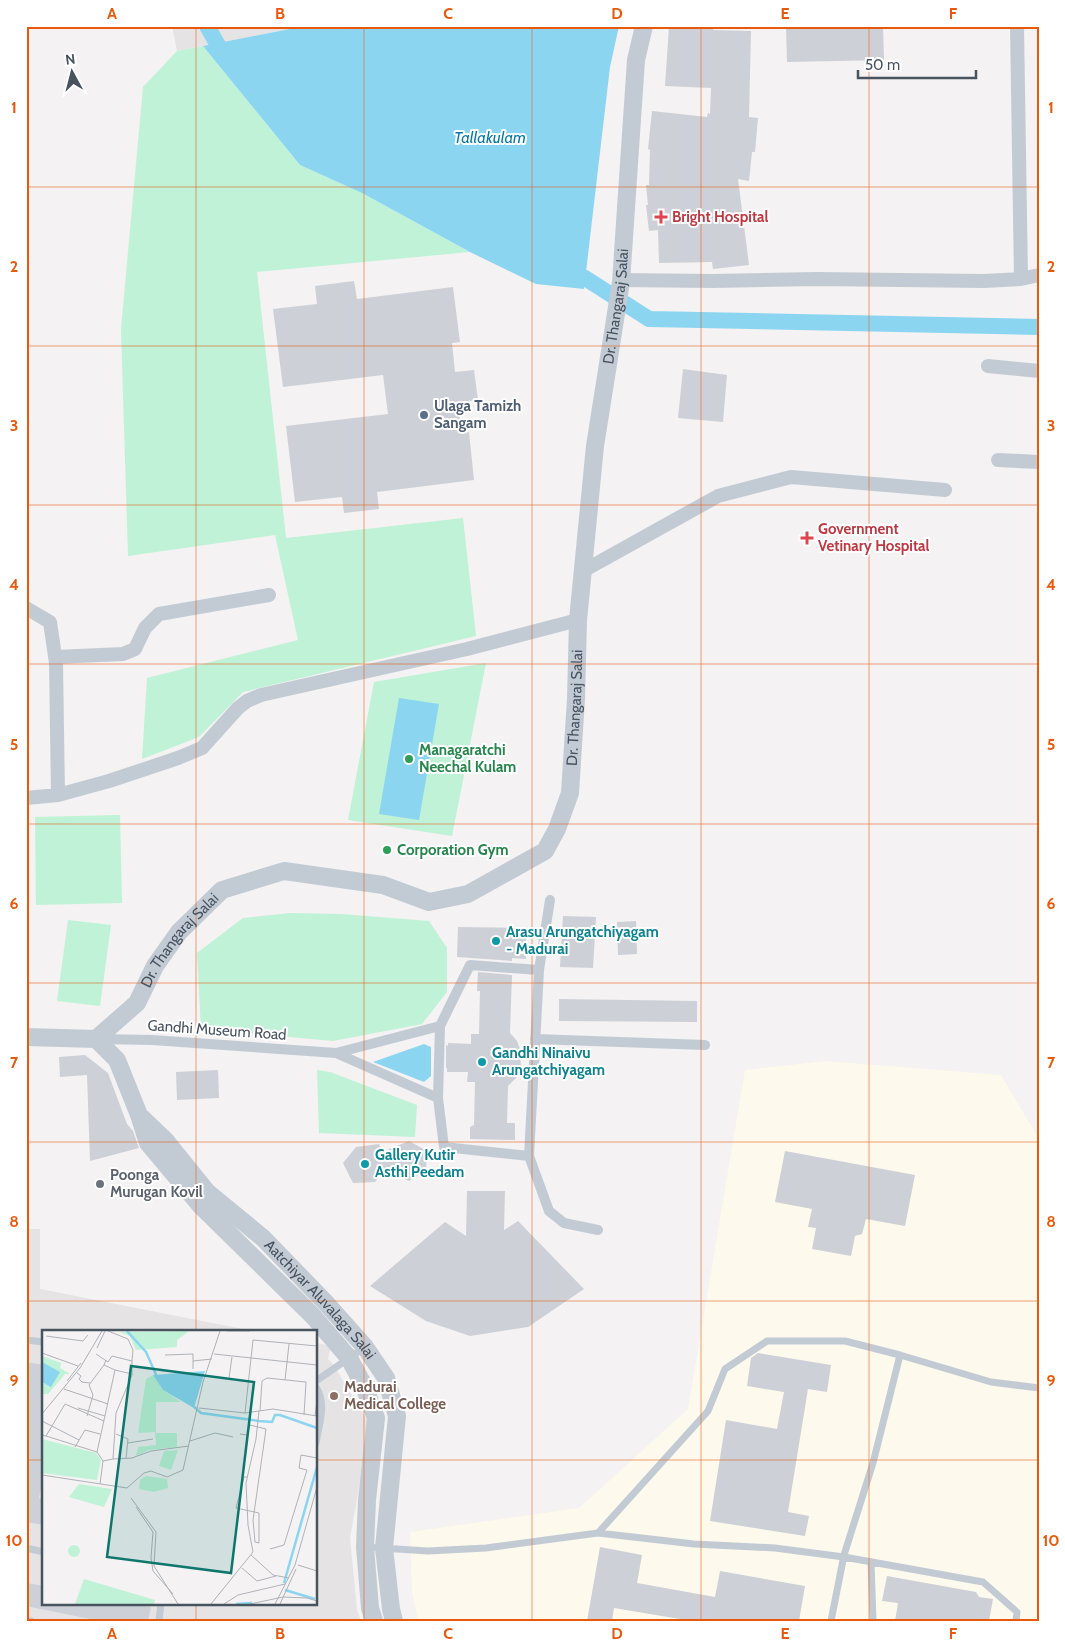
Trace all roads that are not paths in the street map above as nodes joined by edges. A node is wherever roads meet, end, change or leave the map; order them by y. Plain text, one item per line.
1 (644, 26) edge
2 (1016, 26) edge
3 (1039, 275) edge
4 (1022, 279) junction
5 (621, 281) junction
6 (988, 366) dead end
7 (1039, 371) edge
8 (998, 460) dead end
9 (1039, 462) edge
10 (945, 490) dead end
11 (583, 571) junction
12 (269, 595) dead end
13 (26, 608) edge
14 (578, 620) junction
15 (55, 657) junction
16 (58, 795) junction
17 (26, 798) edge
18 (550, 900) dead end
19 (539, 970) junction
20 (440, 1026) junction
21 (26, 1037) edge
22 (96, 1039) junction
23 (535, 1039) junction
24 (705, 1045) dead end
25 (336, 1053) junction
26 (438, 1098) junction
27 (139, 1115) junction
28 (529, 1156) junction
29 (598, 1230) dead end
30 (26, 1340) edge
31 (42, 1342) edge
32 (365, 1347) junction
33 (900, 1355) junction
34 (348, 1358) junction
35 (318, 1380) edge
36 (1039, 1388) edge
37 (318, 1390) edge
38 (318, 1430) edge
39 (598, 1533) junction
40 (365, 1547) junction
41 (26, 1548) edge
42 (384, 1548) junction
43 (42, 1552) edge
44 (844, 1557) junction
45 (870, 1562) junction
46 (161, 1604) edge
47 (26, 1620) edge
48 (31, 1621) edge
49 (158, 1621) edge
50 (374, 1621) edge
51 (394, 1621) edge
52 (831, 1621) edge
53 (872, 1621) edge
54 (1016, 1621) edge

1 - 5 street, Dr. Thangaraj Salai
2 - 4 street
3 - 4 street
4 - 5 street
5 - 11 street, Dr. Thangaraj Salai
6 - 7 street
8 - 9 street
10 - 11 street
11 - 14 street, Dr. Thangaraj Salai
12 - 15 street
13 - 15 street
14 - 16 street
14 - 22 street, Dr. Thangaraj Salai
15 - 16 street
16 - 17 street
18 - 19 street
19 - 20 street
19 - 23 street
20 - 25 street, Gandhi Museum Road
20 - 26 street
21 - 22 street
22 - 25 street, Gandhi Museum Road
22 - 27 street, Aatchiyar Aluvalaga Salai
23 - 24 street
23 - 28 street
25 - 26 street, Gandhi Museum Road
26 - 28 street
27 - 32 street, Aatchiyar Aluvalaga Salai
27 - 34 street, Aatchiyar Aluvalaga Salai
28 - 29 street
30 - 31 lane
32 - 34 lane
32 - 42 street, Aatchiyar Aluvalaga Salai
33 - 36 lane
33 - 39 lane
33 - 44 lane
34 - 35 lane
34 - 40 street, Aatchiyar Aluvalaga Salai
37 - 38 lane
39 - 42 lane
39 - 44 lane
40 - 42 lane
40 - 50 street, Aatchiyar Aluvalaga Salai
41 - 43 lane
42 - 51 street, Aatchiyar Aluvalaga Salai
44 - 45 lane
44 - 52 lane
45 - 53 lane
45 - 54 lane
46 - 49 lane
47 - 48 lane

